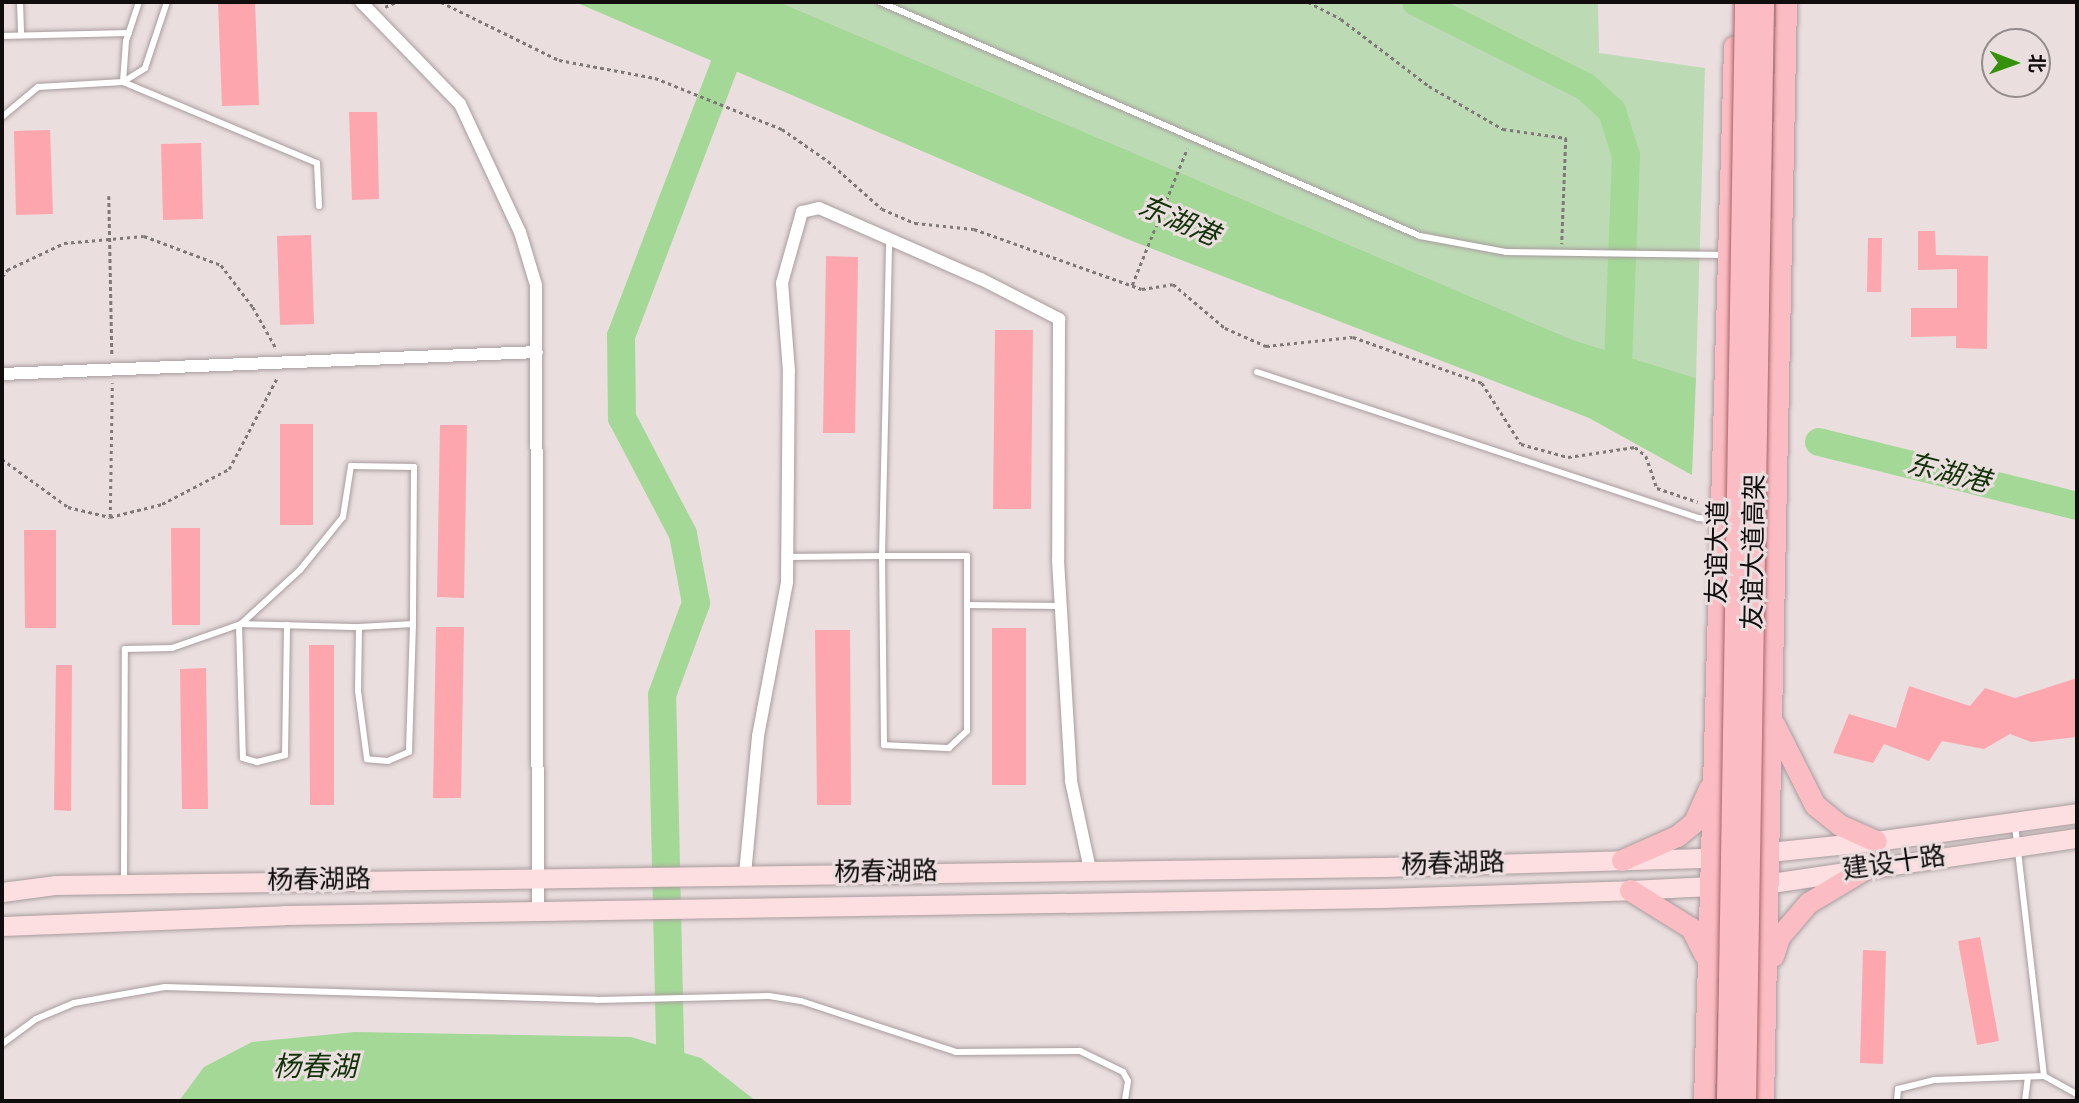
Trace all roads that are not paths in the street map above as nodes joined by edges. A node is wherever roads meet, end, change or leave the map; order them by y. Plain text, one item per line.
1 (20, 2) edge
2 (139, 2) edge
3 (167, 2) edge
4 (362, 2) edge
5 (880, 2) edge
6 (1735, 2) edge
7 (1745, 2) edge
8 (1763, 2) edge
9 (1786, 2) edge
10 (129, 33) junction
11 (21, 35) junction
12 (2, 36) edge
13 (123, 82) junction
14 (2, 117) edge
15 (319, 206) dead end
16 (888, 239) junction
17 (1728, 255) junction
18 (537, 352) junction
19 (1257, 372) dead end
20 (2, 374) edge
21 (1720, 520) junction
22 (882, 556) junction
23 (787, 557) junction
24 (967, 605) junction
25 (1061, 606) junction
26 (240, 624) junction
27 (413, 624) junction
28 (288, 625) junction
29 (359, 627) junction
30 (1717, 696) junction
31 (1771, 718) junction
32 (2077, 813) edge
33 (2014, 822) junction
34 (2077, 838) edge
35 (1876, 841) junction
36 (2017, 846) junction
37 (1770, 854) junction
38 (1711, 858) junction
39 (1622, 860) junction
40 (1868, 867) junction
41 (1090, 870) junction
42 (745, 874) junction
43 (537, 878) junction
44 (124, 883) junction
45 (1771, 883) junction
46 (1710, 886) junction
47 (1630, 890) junction
48 (2, 892) edge
49 (538, 910) junction
50 (2, 926) edge
51 (1707, 964) junction
52 (1766, 978) junction
53 (2, 1044) edge
54 (2044, 1076) junction
55 (2028, 1078) junction
56 (2077, 1094) edge
57 (1125, 1101) edge
58 (1704, 1101) edge
59 (1727, 1101) edge
60 (1745, 1101) edge
61 (1763, 1101) edge
62 (1897, 1101) edge
63 (2025, 1101) edge

1 - 11 lane
2 - 10 lane
3 - 13 lane
4 - 18 street
5 - 17 lane
6 - 17 main road, 友谊大道
7 - 59 main road, 友谊大道高架, bridge
8 - 60 main road, 友谊大道高架, bridge
9 - 31 main road, 友谊大道
10 - 11 lane
10 - 13 lane
11 - 12 lane
13 - 14 lane
13 - 15 lane
16 - 22 lane
16 - 23 street
16 - 25 street
17 - 21 main road, 友谊大道
18 - 20 street
18 - 43 street
19 - 21 lane
21 - 30 main road, 友谊大道
22 - 23 lane
22 - 24 lane
22 - 24 lane
23 - 42 street
24 - 25 lane
25 - 41 street
26 - 27 lane
26 - 28 lane
26 - 28 lane
26 - 44 lane
27 - 29 lane
27 - 29 lane
28 - 29 lane
30 - 38 main road, 友谊大道
30 - 39 main road
31 - 35 main road
31 - 37 main road, 友谊大道
32 - 33 main road, 建设十路
33 - 35 main road, 建设十路
33 - 36 lane
34 - 36 main road, 建设十路
35 - 37 main road, 建设十路
36 - 40 main road, 建设十路
36 - 54 lane
37 - 38 main road, 杨春湖路
37 - 45 main road, 友谊大道
38 - 39 main road, 杨春湖路
38 - 46 main road, 友谊大道
39 - 41 main road, 杨春湖路
40 - 45 main road, 建设十路
40 - 52 main road
41 - 42 main road, 杨春湖路
42 - 43 main road, 杨春湖路
43 - 44 main road, 杨春湖路
43 - 49 street
44 - 48 main road, 杨春湖路
45 - 46 main road, 建设十路
45 - 52 main road, 友谊大道
46 - 47 main road, 杨春湖路
46 - 51 main road, 友谊大道
47 - 49 main road, 杨春湖路
47 - 51 main road
49 - 50 main road, 杨春湖路
51 - 58 main road, 友谊大道
52 - 61 main road, 友谊大道
53 - 57 lane
54 - 55 lane
54 - 56 lane
55 - 62 lane
55 - 63 lane

